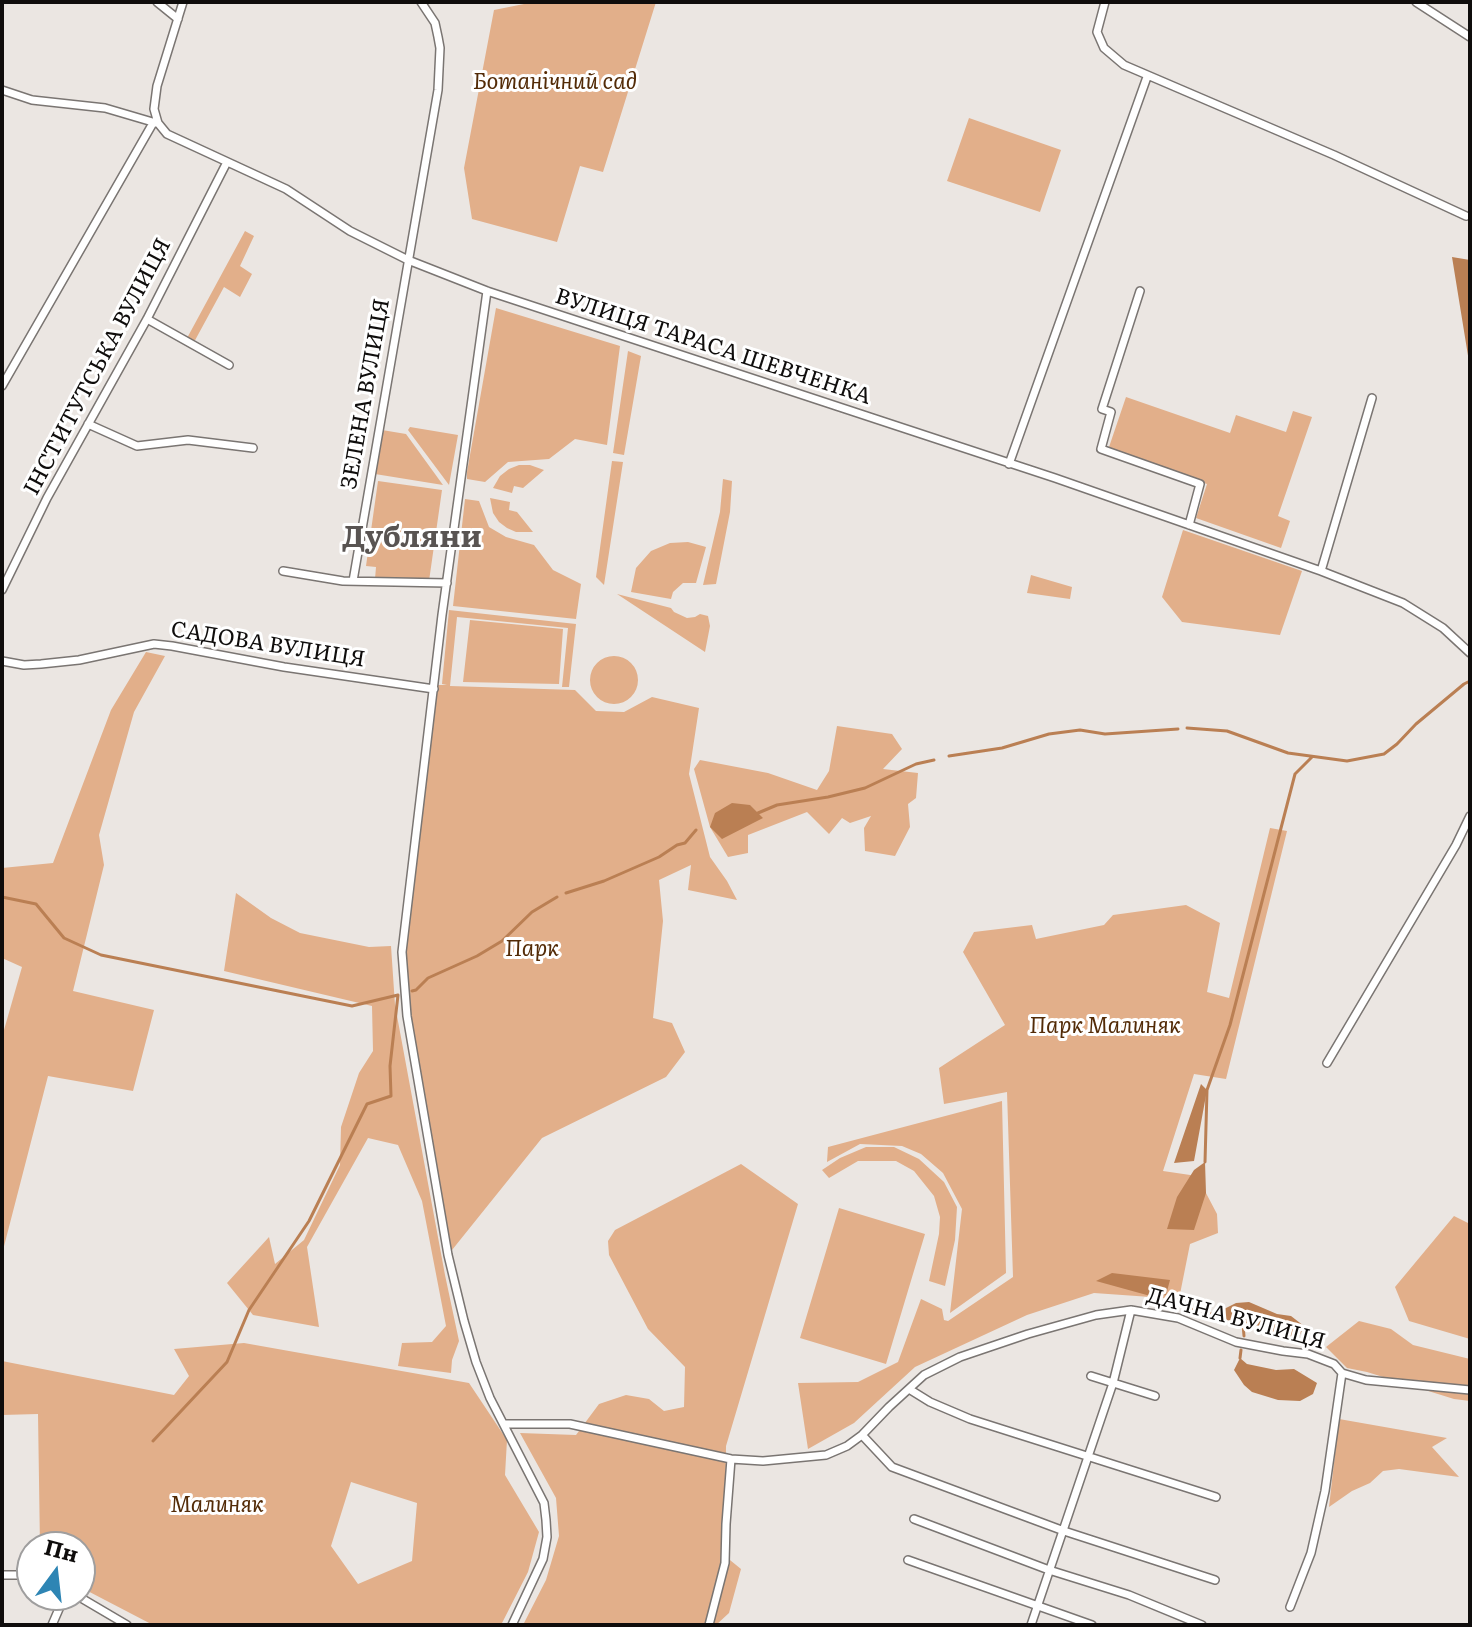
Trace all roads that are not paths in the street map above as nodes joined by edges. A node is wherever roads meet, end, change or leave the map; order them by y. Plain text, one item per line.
1 (157, 2) edge
2 (183, 2) edge
3 (421, 2) edge
4 (1105, 2) edge
5 (1416, 2) edge
6 (178, 19) junction
7 (1470, 37) edge
8 (1147, 77) junction
9 (2, 90) edge
10 (156, 123) junction
11 (227, 162) junction
12 (1466, 216) dead end
13 (408, 260) junction
14 (487, 291) junction
15 (1140, 291) dead end
16 (147, 319) junction
17 (229, 365) dead end
18 (2, 386) edge
19 (1372, 398) dead end
20 (88, 424) junction
21 (253, 448) dead end
22 (1009, 464) junction
23 (1189, 525) junction
24 (283, 571) dead end
25 (1321, 571) junction
26 (353, 581) junction
27 (447, 583) junction
28 (2, 590) edge
29 (1470, 653) edge
30 (2, 661) edge
31 (434, 689) junction
32 (1470, 816) edge
33 (1327, 1063) dead end
34 (1131, 1310) junction
35 (1342, 1373) junction
36 (1091, 1376) dead end
37 (1113, 1383) junction
38 (909, 1389) junction
39 (1470, 1390) edge
40 (1155, 1396) dead end
41 (504, 1424) junction
42 (862, 1435) junction
43 (1088, 1456) junction
44 (731, 1459) junction
45 (1216, 1497) dead end
46 (914, 1519) dead end
47 (1064, 1531) junction
48 (908, 1560) dead end
49 (1049, 1570) junction
50 (1215, 1580) dead end
51 (1037, 1606) junction
52 (96, 1607) edge
53 (1290, 1607) dead end
54 (127, 1625) edge
55 (512, 1625) edge
56 (709, 1625) edge
57 (1031, 1625) edge
58 (1092, 1625) edge
59 (1202, 1625) edge

1 - 6 street
2 - 6 street
3 - 13 street, ЗЕЛЕНА ВУЛИЦЯ
4 - 8 street
5 - 7 street
6 - 10 street
8 - 12 street
8 - 22 street
9 - 10 street, ВУЛИЦЯ ТАРАСА ШЕВЧЕНКА
10 - 11 street, ВУЛИЦЯ ТАРАСА ШЕВЧЕНКА
10 - 18 street
11 - 13 street, ВУЛИЦЯ ТАРАСА ШЕВЧЕНКА
11 - 16 street, ІНСТИТУТСЬКА ВУЛИЦЯ
13 - 14 street, ВУЛИЦЯ ТАРАСА ШЕВЧЕНКА
13 - 26 street, ЗЕЛЕНА ВУЛИЦЯ
14 - 22 street, ВУЛИЦЯ ТАРАСА ШЕВЧЕНКА
14 - 27 street
15 - 23 street
16 - 17 street
16 - 20 street, ІНСТИТУТСЬКА ВУЛИЦЯ
19 - 25 street
20 - 21 street
20 - 28 street, ІНСТИТУТСЬКА ВУЛИЦЯ
22 - 23 street, ВУЛИЦЯ ТАРАСА ШЕВЧЕНКА
23 - 25 street, ВУЛИЦЯ ТАРАСА ШЕВЧЕНКА
24 - 26 street
25 - 29 street, ВУЛИЦЯ ТАРАСА ШЕВЧЕНКА
26 - 27 street
27 - 31 street
30 - 31 street, САДОВА ВУЛИЦЯ
31 - 41 street
32 - 33 street
34 - 35 street, ДАЧНА ВУЛИЦЯ
34 - 37 street, ДАЧНА ВУЛИЦЯ
34 - 38 street, ДАЧНА ВУЛИЦЯ
35 - 39 street, ДАЧНА ВУЛИЦЯ
35 - 53 street
36 - 37 street
37 - 40 street
37 - 43 street, ДАЧНА ВУЛИЦЯ
38 - 42 street, ДАЧНА ВУЛИЦЯ
38 - 43 street
41 - 44 street, ДАЧНА ВУЛИЦЯ
41 - 55 street
42 - 44 street, ДАЧНА ВУЛИЦЯ
42 - 47 street
43 - 45 street
43 - 47 street, ДАЧНА ВУЛИЦЯ
44 - 56 street
46 - 49 street
47 - 49 street, ДАЧНА ВУЛИЦЯ
47 - 50 street
48 - 51 street
49 - 51 street, ДАЧНА ВУЛИЦЯ
49 - 59 street
51 - 57 street, ДАЧНА ВУЛИЦЯ
51 - 58 street
52 - 54 street

